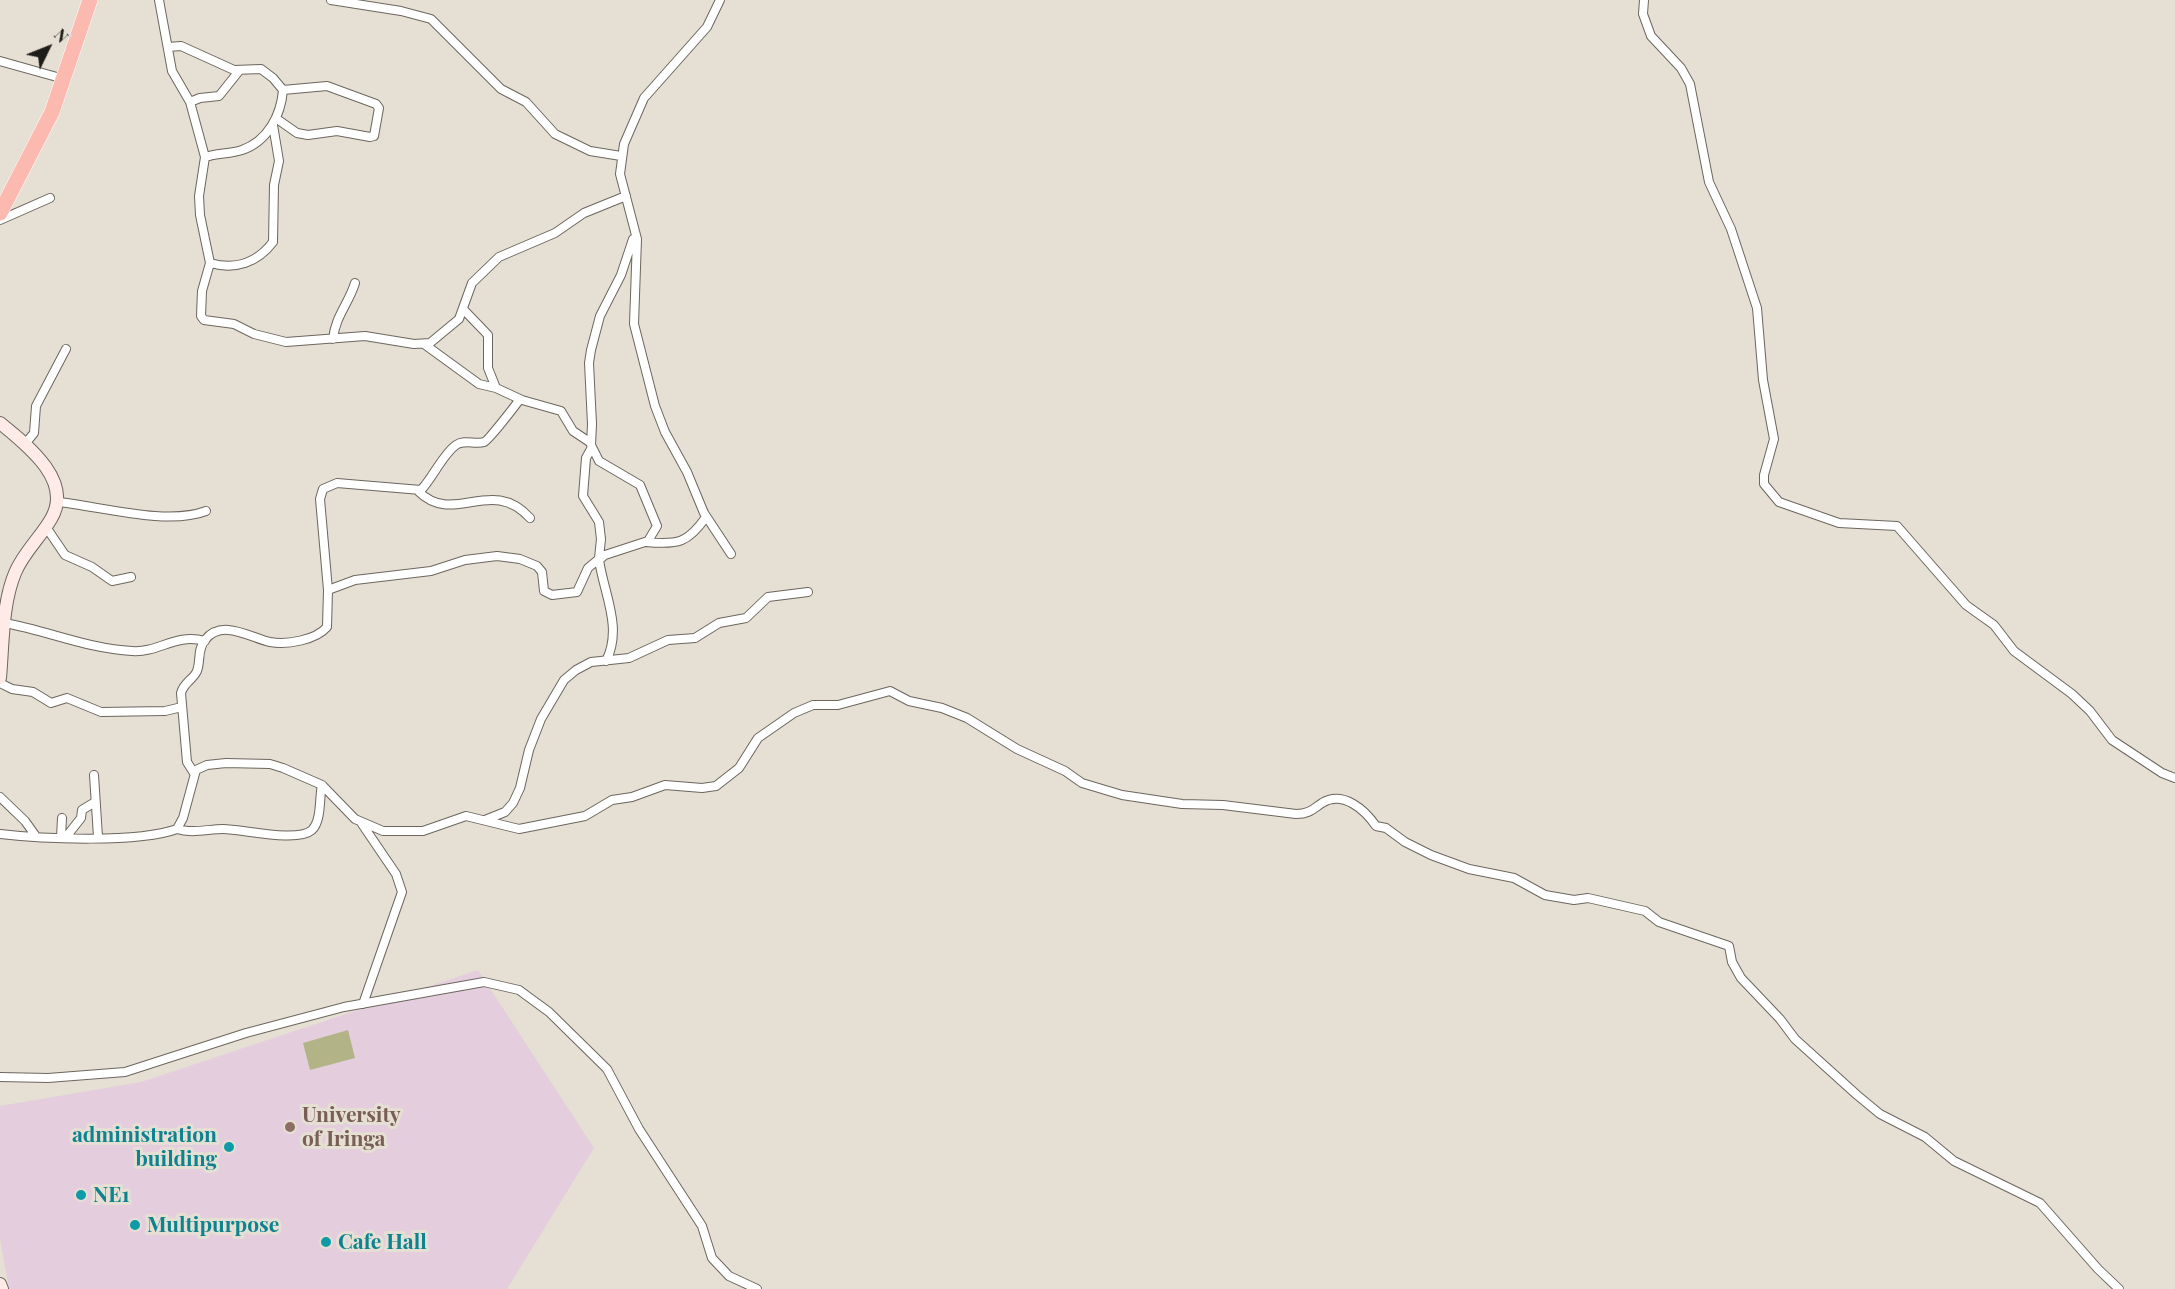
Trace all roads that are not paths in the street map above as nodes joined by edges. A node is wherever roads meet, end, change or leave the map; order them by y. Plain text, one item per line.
1 (90, 0) edge
2 (159, 0) edge
3 (331, 0) edge
4 (720, 0) edge
5 (1644, 0) edge
6 (168, 47) junction
7 (0, 61) edge
8 (239, 71) junction
9 (64, 79) junction
10 (283, 90) junction
11 (190, 102) junction
12 (275, 122) junction
13 (621, 156) junction
14 (204, 157) junction
15 (626, 196) junction
16 (51, 198) dead end
17 (0, 213) edge
18 (0, 220) edge
19 (636, 233) junction
20 (210, 263) junction
21 (356, 284) dead end
22 (463, 309) junction
23 (333, 339) junction
24 (424, 344) junction
25 (66, 349) dead end
26 (496, 388) junction
27 (520, 399) junction
28 (0, 423) edge
29 (25, 444) junction
30 (591, 446) junction
31 (418, 491) junction
32 (58, 502) junction
33 (206, 512) dead end
34 (706, 517) junction
35 (530, 518) dead end
36 (46, 526) junction
37 (646, 542) junction
38 (731, 554) dead end
39 (600, 558) junction
40 (130, 577) dead end
41 (328, 590) junction
42 (808, 592) dead end
43 (4, 625) edge
44 (205, 641) junction
45 (606, 662) junction
46 (0, 678) edge
47 (0, 683) edge
48 (182, 706) junction
49 (194, 773) junction
50 (94, 775) dead end
51 (2175, 778) edge
52 (322, 784) junction
53 (0, 797) edge
54 (95, 802) junction
55 (62, 818) dead end
56 (484, 820) junction
57 (362, 823) junction
58 (177, 829) junction
59 (0, 834) edge
60 (34, 836) junction
61 (63, 837) junction
62 (98, 837) junction
63 (363, 1004) junction
64 (0, 1077) edge
65 (0, 1284) edge
66 (2, 1289) edge
67 (757, 1289) edge
68 (2119, 1289) edge

1 - 9 highway
2 - 6 street
3 - 13 street
4 - 13 street
5 - 51 street
6 - 8 street
6 - 11 street
7 - 9 street
8 - 10 street
8 - 11 street
9 - 17 highway
10 - 12 street
10 - 12 street
11 - 14 street
12 - 14 street
12 - 20 street
13 - 15 street
14 - 20 street
15 - 19 street
15 - 22 street
16 - 18 street
19 - 30 street
19 - 34 street
20 - 23 street
21 - 23 street
22 - 24 street
22 - 26 street
23 - 24 street
24 - 26 street
25 - 29 street
26 - 27 street
27 - 30 street
27 - 31 street
28 - 29 street
29 - 32 street
30 - 37 street
30 - 39 street
31 - 35 street
31 - 41 street
32 - 33 street
32 - 36 street
34 - 37 street
34 - 38 street
36 - 40 street
36 - 43 street
37 - 39 street
39 - 41 street
39 - 45 street
41 - 44 street
42 - 45 street
43 - 44 street
43 - 46 street
44 - 48 street
45 - 56 street
47 - 48 street
48 - 49 street
49 - 52 street
49 - 58 street
50 - 54 street
52 - 57 street
52 - 58 street
53 - 60 street
54 - 61 street
54 - 62 street
55 - 61 street
56 - 57 street
56 - 68 street
57 - 63 street
58 - 62 street
59 - 60 street
60 - 61 street
61 - 62 street
63 - 64 street
63 - 67 street
65 - 66 street

